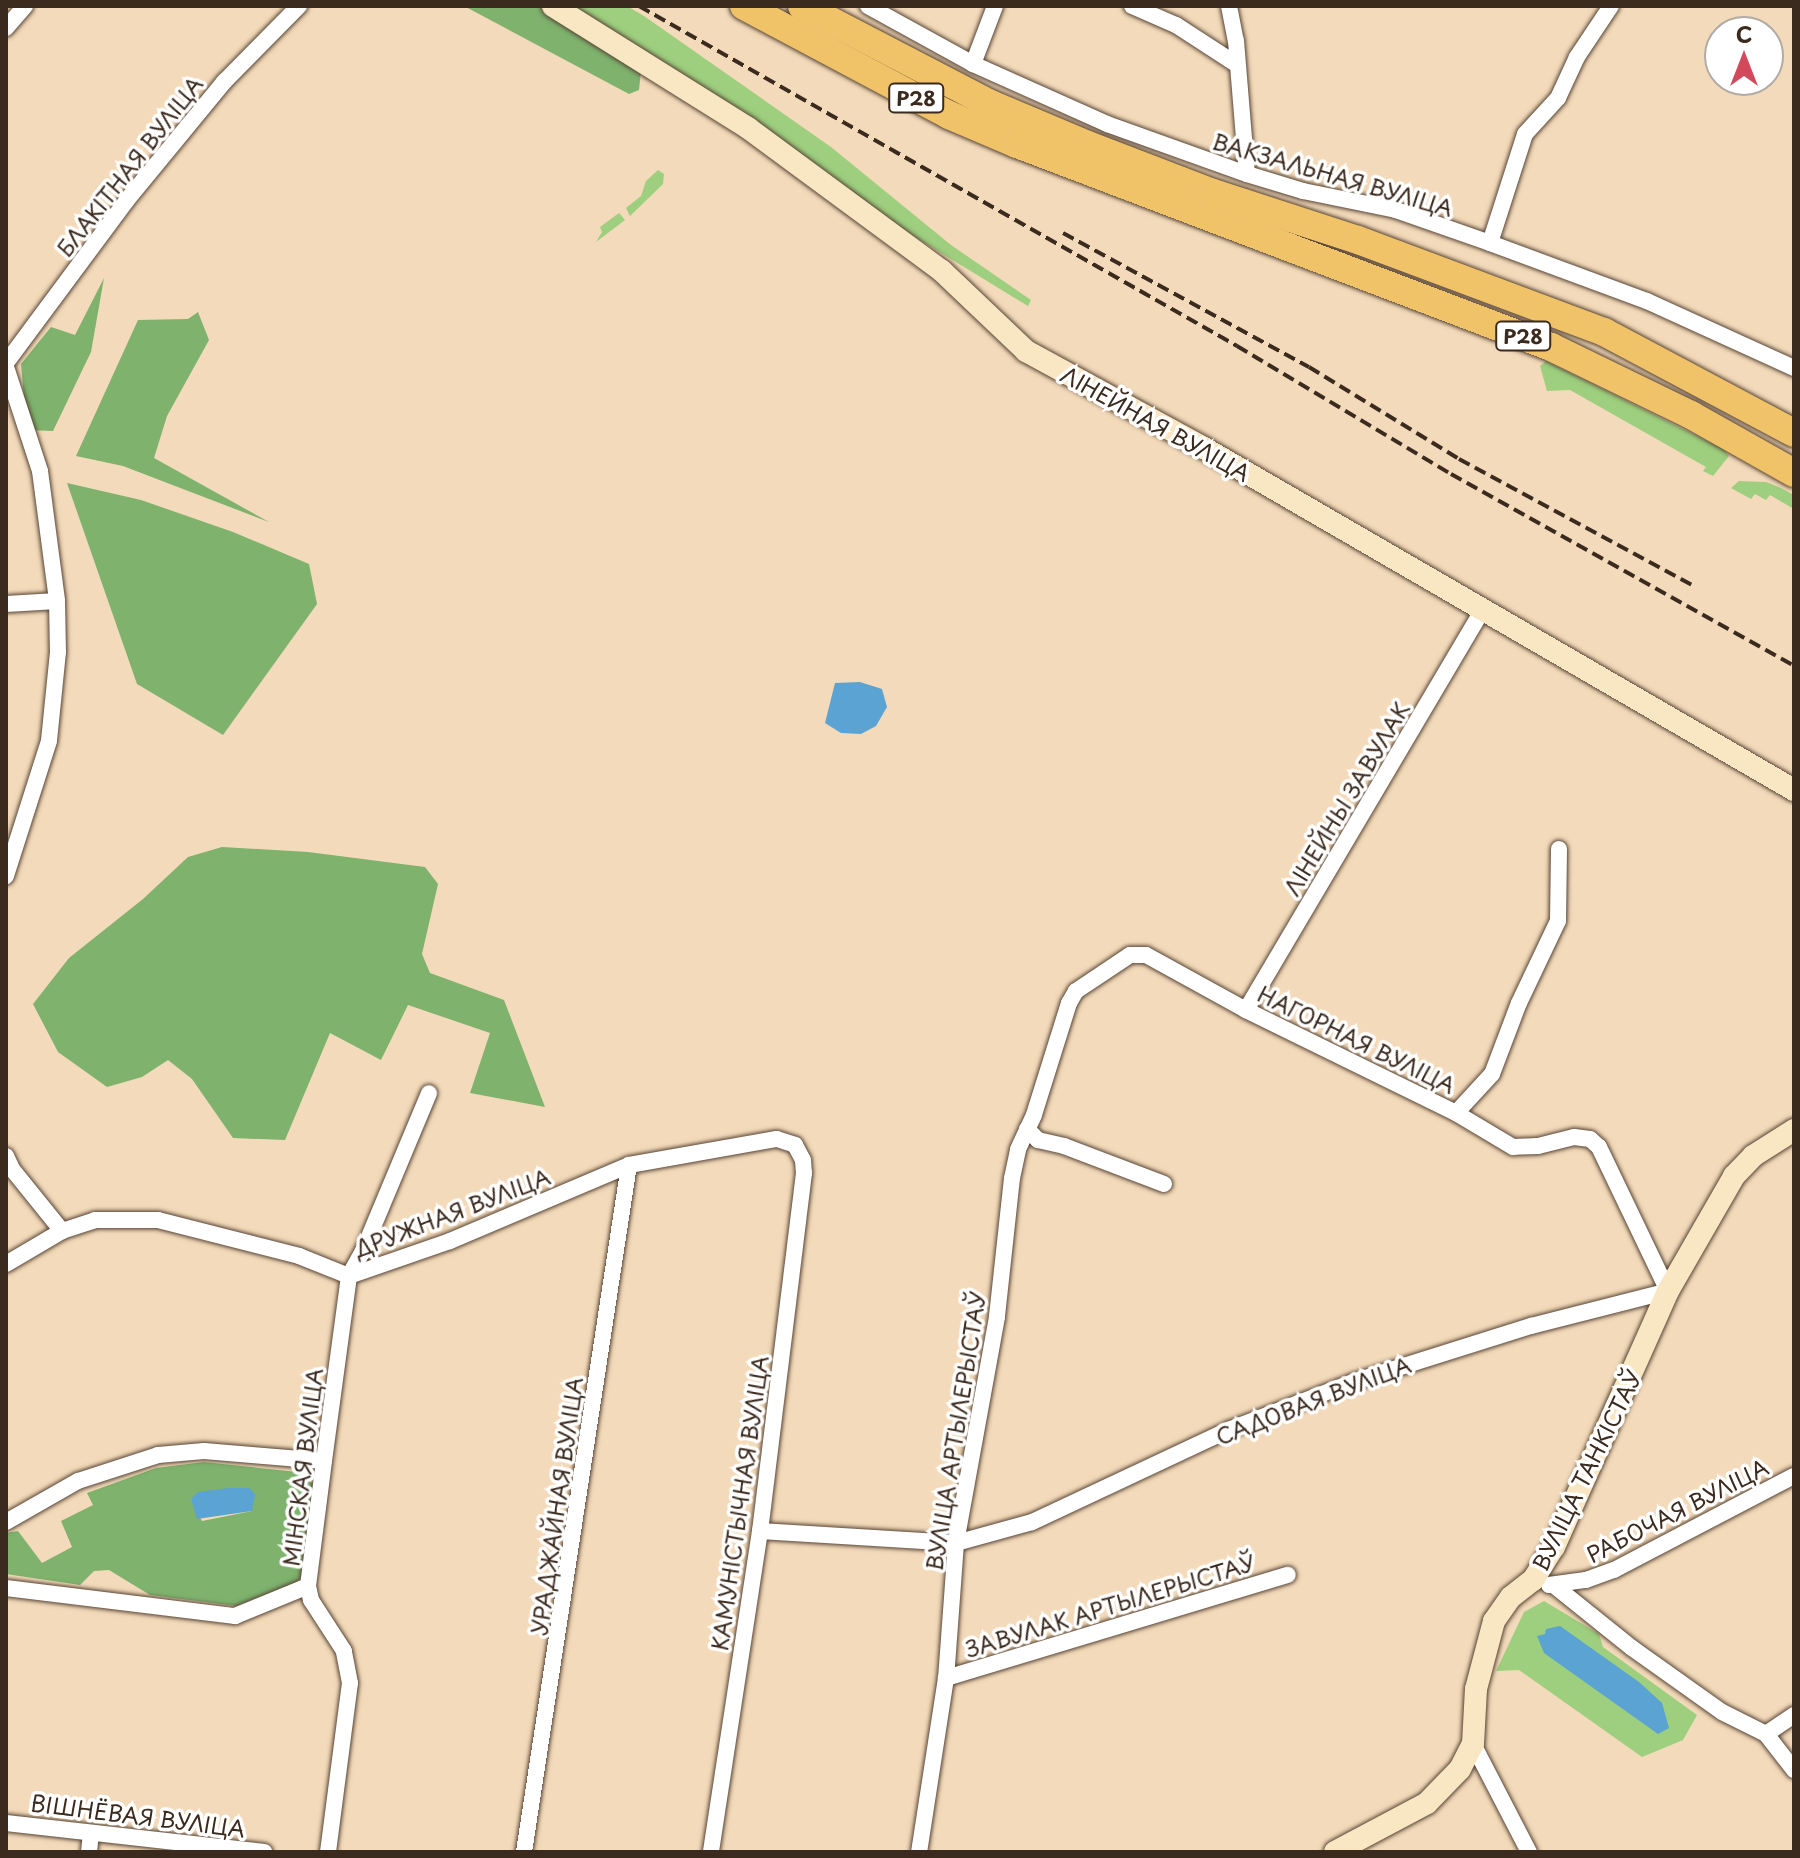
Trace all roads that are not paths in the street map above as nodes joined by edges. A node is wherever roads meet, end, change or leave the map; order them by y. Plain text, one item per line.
1 (25, 6) edge
2 (299, 6) edge
3 (553, 6) edge
4 (744, 6) edge
5 (802, 6) edge
6 (868, 6) edge
7 (995, 6) edge
8 (1132, 6) edge
9 (1229, 6) edge
10 (1611, 6) edge
11 (6, 28) edge
12 (973, 64) junction
13 (1236, 64) junction
14 (1247, 174) junction
15 (1490, 243) junction
16 (6, 365) edge
17 (1794, 368) edge
18 (1794, 433) edge
19 (1794, 473) edge
20 (57, 601) junction
21 (6, 604) edge
22 (1483, 609) junction
23 (1794, 790) edge
24 (1559, 849) dead end
25 (6, 876) edge
26 (1246, 1010) junction
27 (429, 1093) dead end
28 (1456, 1113) junction
29 (1030, 1122) junction
30 (1794, 1130) edge
31 (6, 1156) edge
32 (803, 1160) joint
33 (629, 1165) junction
34 (1164, 1184) dead end
35 (62, 1231) junction
36 (6, 1264) edge
37 (349, 1276) junction
38 (1668, 1291) junction
39 (324, 1461) junction
40 (1794, 1476) edge
41 (6, 1522) edge
42 (760, 1531) junction
43 (956, 1543) junction
44 (1288, 1575) dead end
45 (1533, 1580) junction
46 (308, 1586) junction
47 (1556, 1587) junction
48 (6, 1588) edge
49 (946, 1678) junction
50 (1794, 1715) edge
51 (1766, 1734) junction
52 (1473, 1744) junction
53 (1794, 1770) edge
54 (6, 1823) edge
55 (91, 1833) junction
56 (89, 1852) edge
57 (264, 1852) edge
58 (328, 1852) edge
59 (524, 1852) edge
60 (711, 1852) edge
61 (919, 1852) edge
62 (1335, 1852) edge
63 (1529, 1852) edge

1 - 11 street
2 - 16 street, БЛАКІТНАЯ ВУЛІЦА
3 - 22 street, ЛІНЕЙНАЯ ВУЛІЦА
4 - 19 highway, Р28
5 - 18 highway, Р28
6 - 12 street, ВАКЗАЛЬНАЯ ВУЛІЦА
7 - 12 street
8 - 13 street
9 - 13 street
10 - 15 street
12 - 14 street, ВАКЗАЛЬНАЯ ВУЛІЦА
13 - 14 street
14 - 15 street, ВАКЗАЛЬНАЯ ВУЛІЦА
15 - 17 street, ВАКЗАЛЬНАЯ ВУЛІЦА
16 - 20 street, БЛАКІТНАЯ ВУЛІЦА
20 - 21 street
20 - 25 street, БЛАКІТНАЯ ВУЛІЦА
22 - 23 street, ЛІНЕЙНАЯ ВУЛІЦА
22 - 26 street, ЛІНЕЙНЫ ЗАВУЛАК
24 - 28 street
26 - 28 street, НАГОРНАЯ ВУЛІЦА
26 - 29 street, НАГОРНАЯ ВУЛІЦА
27 - 37 street, МІНСКАЯ ВУЛІЦА
28 - 38 street, НАГОРНАЯ ВУЛІЦА
29 - 34 street
29 - 43 street, ВУЛІЦА АРТЫЛЕРЫСТАЎ
30 - 38 street
31 - 35 street
32 - 33 street, ДРУЖНАЯ ВУЛІЦА
32 - 42 street, КАМУНІСТЫЧНАЯ ВУЛІЦА
33 - 37 street, ДРУЖНАЯ ВУЛІЦА
33 - 59 street, УРАДЖАЙНАЯ ВУЛІЦА
35 - 36 street, ДРУЖНАЯ ВУЛІЦА
35 - 37 street, ДРУЖНАЯ ВУЛІЦА
37 - 39 street, МІНСКАЯ ВУЛІЦА
38 - 43 street, САДОВАЯ ВУЛІЦА
38 - 45 street, ВУЛІЦА ТАНКІСТАЎ
39 - 41 street
39 - 46 street, МІНСКАЯ ВУЛІЦА
40 - 47 street, РАБОЧАЯ ВУЛІЦА
42 - 43 street, САДОВАЯ ВУЛІЦА
42 - 60 street, КАМУНІСТЫЧНАЯ ВУЛІЦА
43 - 49 street, ВУЛІЦА АРТЫЛЕРЫСТАЎ
44 - 49 street, ЗАВУЛАК АРТЫЛЕРЫСТАЎ
45 - 47 street
45 - 52 street, ВУЛІЦА ТАНКІСТАЎ
46 - 48 street
46 - 58 street, МІНСКАЯ ВУЛІЦА
47 - 51 street
49 - 61 street, ВУЛІЦА АРТЫЛЕРЫСТАЎ
50 - 51 street
51 - 53 street
52 - 62 street, ВУЛІЦА ТАНКІСТАЎ
52 - 63 street
54 - 55 street, ВІШНЁВАЯ ВУЛІЦА
55 - 56 street
55 - 57 street, ВІШНЁВАЯ ВУЛІЦА

